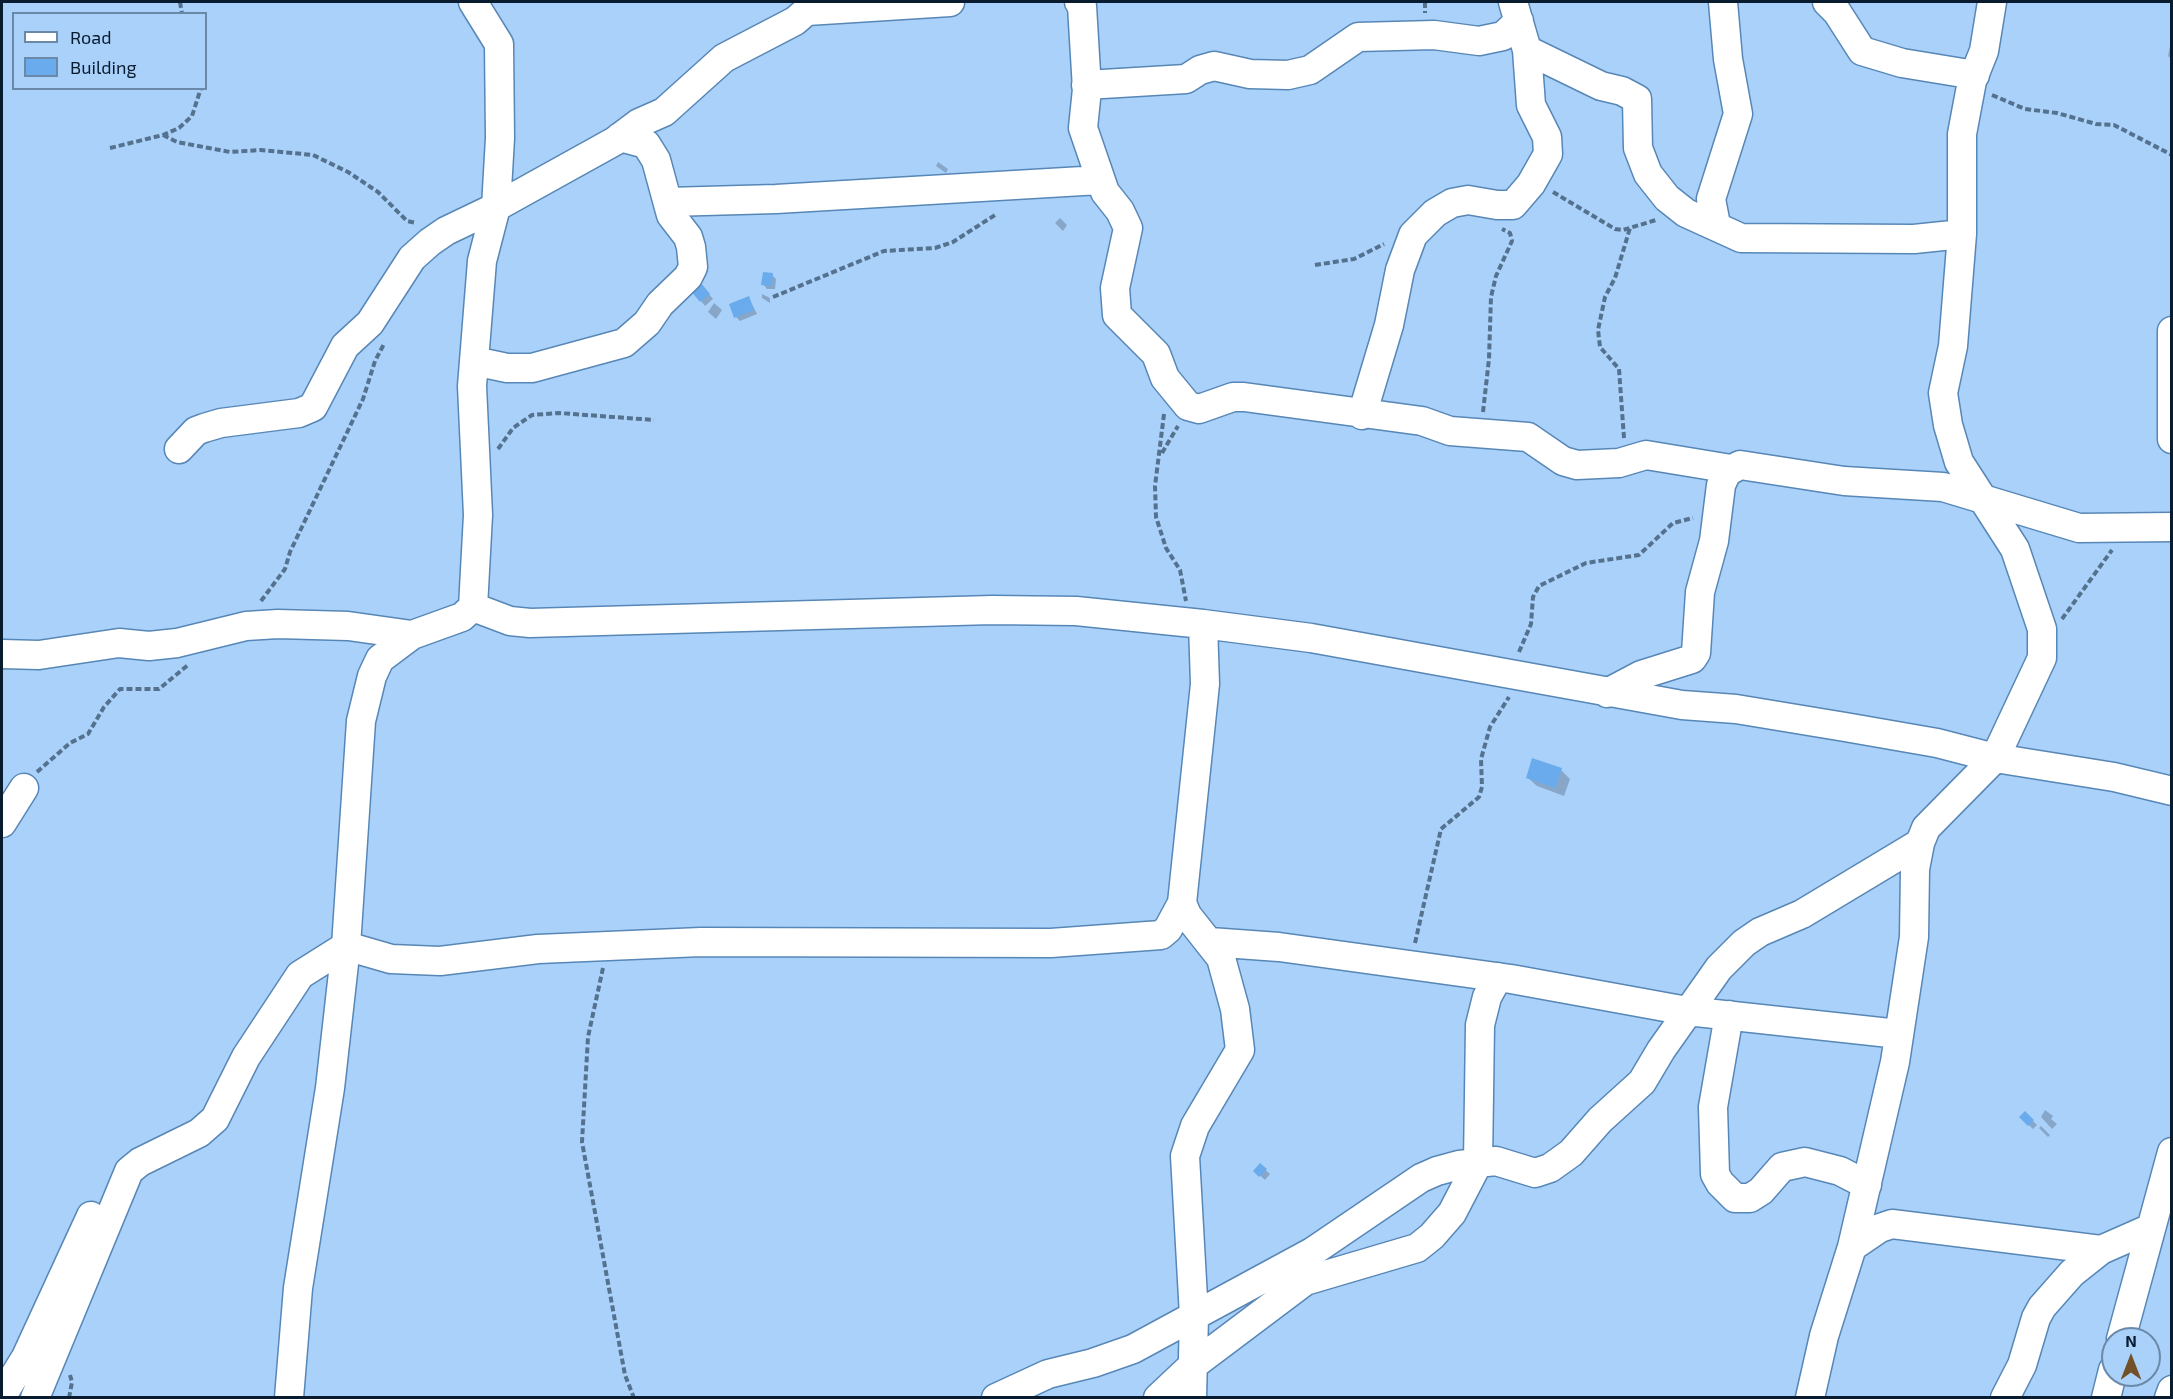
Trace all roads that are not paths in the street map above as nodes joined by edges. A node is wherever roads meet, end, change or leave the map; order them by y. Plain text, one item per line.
1 (473, 2) edge
2 (951, 2) edge
3 (1078, 2) edge
4 (1723, 2) edge
5 (1827, 2) edge
6 (1992, 2) edge
7 (812, 6) edge
8 (1516, 11) edge
9 (1527, 50) junction
10 (1973, 82) junction
11 (1086, 85) junction
12 (674, 105) junction
13 (620, 137) junction
14 (1100, 180) junction
15 (664, 189) junction
16 (496, 207) junction
17 (1716, 225) junction
18 (1962, 234) junction
19 (2172, 331) edge
20 (474, 361) junction
21 (1362, 415) junction
22 (2172, 439) edge
23 (179, 449) dead end
24 (1731, 469) junction
25 (1987, 502) junction
26 (2172, 527) edge
27 (473, 607) junction
28 (1196, 623) junction
29 (412, 635) junction
30 (2, 654) edge
31 (1607, 693) junction
32 (1995, 758) junction
33 (24, 788) road end
34 (2172, 791) edge
35 (2, 823) edge
36 (1920, 843) junction
37 (1182, 903) junction
38 (1210, 942) junction
39 (346, 946) junction
40 (1498, 977) junction
41 (1687, 1011) junction
42 (1729, 1015) junction
43 (1899, 1034) junction
44 (185, 1139) junction
45 (2172, 1152) edge
46 (1478, 1163) junction
47 (1867, 1185) junction
48 (2151, 1228) junction
49 (1852, 1247) junction
50 (2101, 1250) junction
51 (1194, 1316) junction
52 (2124, 1327) edge
53 (1192, 1366) junction
54 (2172, 1390) edge
55 (2, 1396) edge
56 (32, 1398) edge
57 (289, 1398) edge
58 (996, 1398) edge
59 (1158, 1398) edge
60 (1192, 1398) edge
61 (1810, 1398) edge
62 (2005, 1398) edge
63 (2169, 1398) edge

1 - 16 street
2 - 7 street
3 - 11 street
4 - 17 street
5 - 10 street
6 - 10 street
7 - 12 street
8 - 9 street
8 - 11 street
9 - 17 street
9 - 21 street
10 - 18 street
11 - 14 street
12 - 13 street
12 - 15 street
13 - 15 street
13 - 16 street
14 - 15 street
14 - 21 street
15 - 20 street
16 - 20 street
16 - 23 street
17 - 18 street
18 - 25 street
19 - 22 street
20 - 27 street
21 - 24 street
24 - 25 street
24 - 31 street
25 - 26 street
25 - 32 street
27 - 28 street
27 - 29 street
28 - 31 street
28 - 37 street
29 - 30 street
29 - 39 street
31 - 32 street
32 - 34 street
32 - 36 street
33 - 35 street
36 - 41 street
36 - 43 street
37 - 38 street
37 - 39 street
38 - 40 street
38 - 51 street
39 - 44 street
39 - 57 street
40 - 41 street
40 - 46 street
41 - 42 street
41 - 46 street
42 - 43 street
42 - 47 street
43 - 47 street
44 - 55 street
44 - 56 street
45 - 48 street
46 - 51 street
46 - 53 street
47 - 49 street
48 - 50 street
48 - 52 street
49 - 50 street
49 - 61 street
50 - 62 street
51 - 53 street
51 - 58 street
53 - 59 street
53 - 60 street
54 - 63 street

